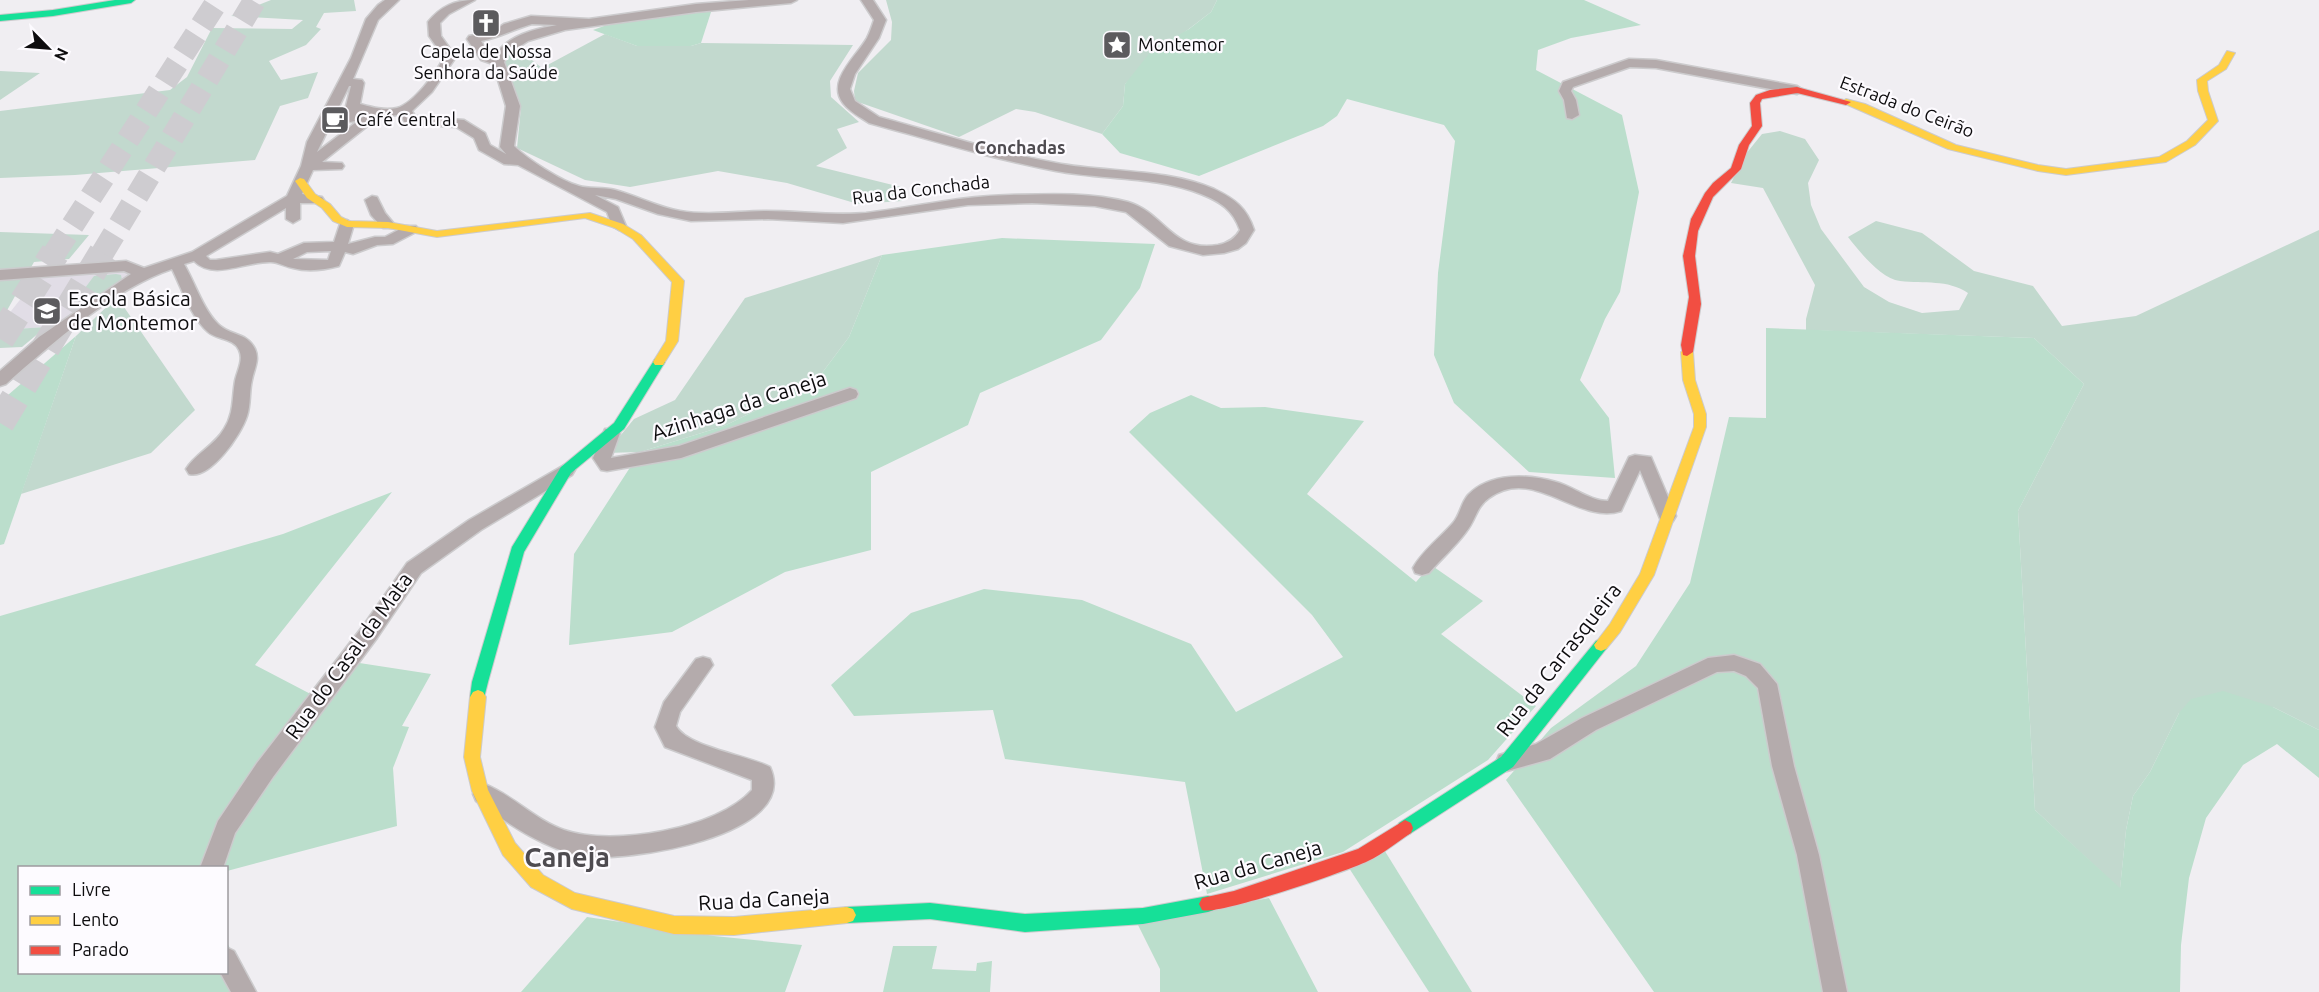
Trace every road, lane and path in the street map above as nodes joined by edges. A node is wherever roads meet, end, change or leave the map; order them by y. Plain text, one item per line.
1 (131, 0) edge
2 (393, 0) edge
3 (469, 0) edge
4 (791, 0) edge
5 (867, 0) edge
6 (0, 18) edge
7 (589, 23) junction
8 (2230, 53) dead end
9 (498, 62) junction
10 (345, 82) junction
11 (1797, 90) junction
12 (354, 107) junction
13 (406, 111) junction
14 (377, 112) junction
15 (1572, 115) dead end
16 (356, 128) junction
17 (521, 161) junction
18 (308, 166) junction
19 (337, 166) dead end
20 (300, 181) junction
21 (581, 191) junction
22 (293, 198) junction
23 (372, 200) dead end
24 (322, 203) junction
25 (293, 219) dead end
26 (347, 224) junction
27 (388, 225) junction
28 (619, 226) junction
29 (411, 229) junction
30 (340, 248) junction
31 (197, 255) junction
32 (176, 263) junction
33 (143, 273) junction
34 (0, 274) edge
35 (0, 380) edge
36 (850, 394) dead end
37 (611, 433) junction
38 (195, 469) dead end
39 (566, 470) junction
40 (1667, 516) junction
41 (1422, 568) dead end
42 (703, 665) dead end
43 (1507, 762) junction
44 (480, 791) junction
45 (211, 866) edge
46 (228, 963) edge
47 (244, 992) edge
48 (1835, 992) edge

1 - 6 street
2 - 10 street
3 - 13 street
4 - 7 street
5 - 21 street, Rua da Conchada
7 - 9 street
7 - 9 street
8 - 11 street, Estrada do Ceirão
9 - 17 street
10 - 12 street
10 - 18 street
11 - 15 street
11 - 40 street, Estrada do Ceirão
12 - 14 street
12 - 16 street
13 - 14 street
13 - 17 street
14 - 16 street
16 - 18 street
17 - 21 street
18 - 19 street
18 - 20 street
20 - 22 street
20 - 24 street
21 - 28 street
22 - 24 street
22 - 25 street
22 - 31 street
23 - 27 street
24 - 26 street
26 - 27 street
26 - 30 street
27 - 29 street
28 - 29 street
28 - 37 street, Rua da Caneja
29 - 30 street
30 - 31 street
31 - 32 street
32 - 33 street
32 - 38 street
33 - 34 street
33 - 35 street
36 - 37 street, Azinhaga da Caneja
37 - 39 street, Rua da Caneja
39 - 44 street, Rua da Caneja
39 - 45 street, Rua do Casal da Mata
40 - 41 street
40 - 43 street, Rua da Carrasqueira
42 - 44 street
43 - 44 street, Rua da Caneja
43 - 48 street
46 - 47 street

